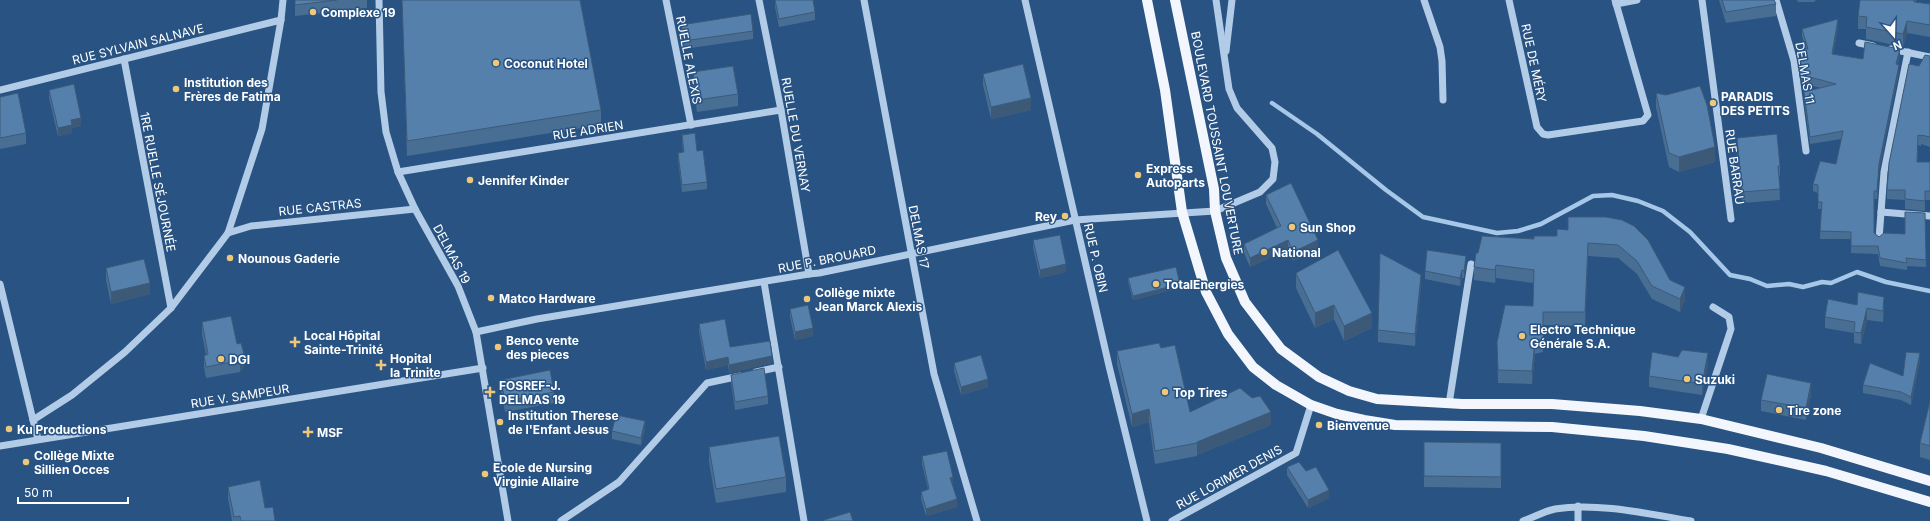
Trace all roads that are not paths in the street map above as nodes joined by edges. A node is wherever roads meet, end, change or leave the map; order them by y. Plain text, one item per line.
1 (283, 0) edge
2 (379, 0) edge
3 (666, 0) edge
4 (759, 0) edge
5 (864, 0) edge
6 (1025, 0) edge
7 (1147, 0) edge
8 (1175, 0) edge
9 (1216, 0) edge
10 (1232, 0) edge
11 (1424, 0) edge
12 (1509, 0) edge
13 (1637, 0) edge
14 (1702, 0) edge
15 (1776, 0) edge
16 (1616, 2) edge
17 (281, 20) junction
18 (1859, 43) dead end
19 (1908, 52) junction
20 (1930, 58) edge
21 (124, 59) junction
22 (1225, 59) junction
23 (0, 90) edge
24 (1443, 100) dead end
25 (781, 110) junction
26 (690, 125) junction
27 (1806, 150) dead end
28 (398, 172) junction
29 (415, 209) junction
30 (1215, 211) junction
31 (1182, 212) junction
32 (1881, 212) junction
33 (1930, 216) edge
34 (1731, 219) dead end
35 (1075, 220) junction
36 (228, 233) junction
37 (1879, 239) edge
38 (911, 254) junction
39 (1471, 264) dead end
40 (809, 274) junction
41 (764, 282) junction
42 (0, 284) edge
43 (1713, 307) dead end
44 (171, 308) junction
45 (476, 332) junction
46 (779, 367) junction
47 (483, 368) junction
48 (1449, 404) junction
49 (1311, 405) junction
50 (1701, 419) junction
51 (33, 420) junction
52 (38, 439) junction
53 (0, 446) edge
54 (1930, 481) edge
55 (1930, 502) edge
56 (1578, 506) junction
57 (508, 521) edge
58 (561, 521) edge
59 (804, 521) edge
60 (977, 521) edge
61 (1147, 521) edge
62 (1172, 521) edge
63 (1523, 521) edge
64 (1578, 521) edge
65 (1691, 521) edge

1 - 17 street
2 - 28 street, DELMAS 19
3 - 26 street, RUELLE ALEXIS
4 - 25 street, RUELLE DU VERNAY
5 - 38 street, DELMAS 17
6 - 35 street, RUE P. OBIN
7 - 31 main road
8 - 30 main road, BOULEVARD TOUSSAINT LOUVERTURE
9 - 22 street
10 - 22 street
11 - 24 street
12 - 16 street, RUE DE MÉRY
13 - 16 street
14 - 34 street, RUE BARRAU
15 - 27 street, DELMAS 11
17 - 21 street, RUE SYLVAIN SALNAVE
17 - 36 street
18 - 19 street
19 - 20 street
19 - 32 street
21 - 23 street, RUE SYLVAIN SALNAVE
21 - 44 street, 1RE RUELLE SÉJOURNÉE
22 - 30 street
25 - 26 street, RUE ADRIEN
25 - 40 street, RUELLE DU VERNAY
26 - 28 street, RUE ADRIEN
28 - 29 street, DELMAS 19
29 - 36 street, RUE CASTRAS
29 - 45 street, DELMAS 19
30 - 31 street, RUE P. BROUARD
30 - 48 main road, BOULEVARD TOUSSAINT LOUVERTURE
31 - 35 street, RUE P. BROUARD
31 - 49 main road
32 - 33 street
32 - 37 street
35 - 38 street, RUE P. BROUARD
35 - 61 street, RUE P. OBIN
36 - 44 street
38 - 40 street, RUE P. BROUARD
38 - 60 street, DELMAS 17
39 - 48 street
40 - 41 street, RUE P. BROUARD
41 - 45 street, RUE P. BROUARD
41 - 46 street
42 - 51 street
43 - 50 street
44 - 51 street
45 - 47 street, DELMAS 19
46 - 58 street
46 - 59 street
47 - 52 street, RUE V. SAMPEUR
47 - 57 street, DELMAS 19
48 - 50 main road, BOULEVARD TOUSSAINT LOUVERTURE
49 - 55 main road
49 - 62 street, RUE LORIMER DENIS
50 - 54 main road, BOULEVARD TOUSSAINT LOUVERTURE
51 - 52 street
52 - 53 street, RUE V. SAMPEUR
56 - 63 street
56 - 64 street
56 - 65 street

